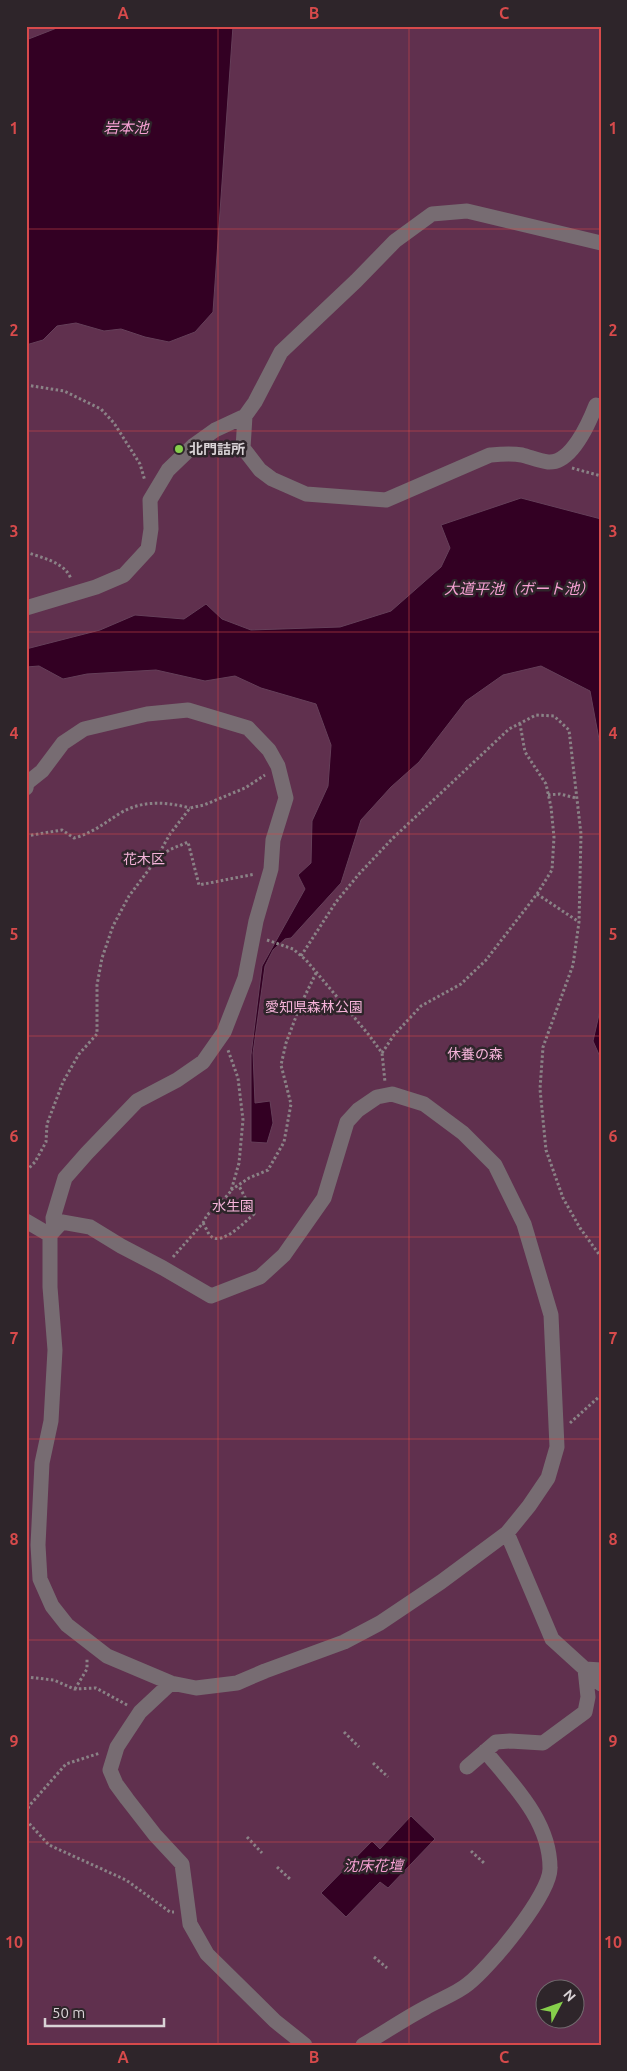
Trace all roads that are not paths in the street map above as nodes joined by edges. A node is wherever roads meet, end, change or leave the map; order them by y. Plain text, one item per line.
1 (601, 243) edge
2 (596, 405) dead end
3 (245, 416) junction
4 (26, 608) edge
5 (26, 788) edge
6 (26, 1221) edge
7 (52, 1232) junction
8 (507, 1533) junction
9 (585, 1668) junction
10 (601, 1670) edge
11 (171, 1683) junction
12 (601, 1684) edge
13 (485, 1751) junction
14 (467, 1767) dead end
15 (305, 2045) edge
16 (363, 2045) edge

1 - 3 lane
2 - 3 lane
3 - 4 lane
5 - 7 lane
6 - 7 lane
7 - 8 lane
7 - 11 lane
8 - 9 lane
8 - 11 lane
9 - 10 lane
9 - 12 lane
9 - 13 lane
11 - 15 lane
13 - 14 lane
13 - 16 lane

